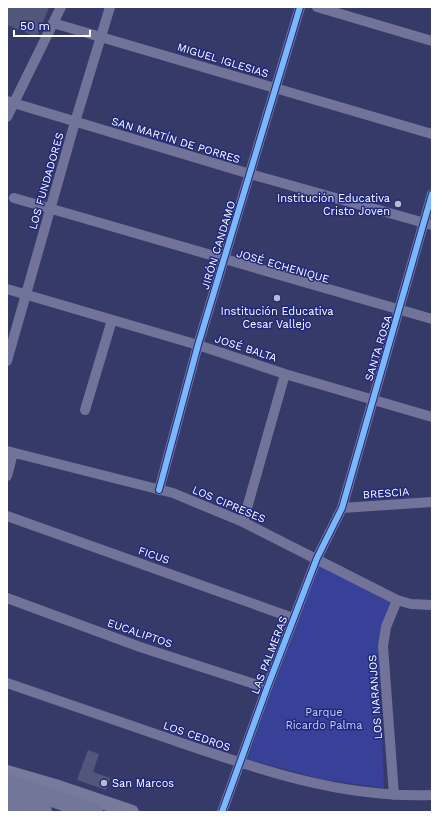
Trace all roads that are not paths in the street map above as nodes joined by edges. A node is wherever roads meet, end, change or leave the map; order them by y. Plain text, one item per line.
1 (61, 7) edge
2 (110, 7) edge
3 (300, 7) edge
4 (317, 7) edge
5 (53, 22) junction
6 (101, 37) junction
7 (432, 41) edge
8 (275, 88) junction
9 (11, 102) edge
10 (7, 117) edge
11 (75, 122) junction
12 (432, 134) edge
13 (250, 174) junction
14 (432, 194) edge
15 (14, 198) dead end
16 (50, 208) junction
17 (428, 223) edge
18 (224, 259) junction
19 (7, 290) edge
20 (26, 294) junction
21 (400, 310) junction
22 (432, 319) edge
23 (112, 320) junction
24 (198, 345) junction
25 (7, 361) edge
26 (285, 374) junction
27 (372, 400) junction
28 (85, 410) dead end
29 (432, 417) edge
30 (10, 452) edge
31 (7, 476) edge
32 (159, 490) junction
33 (432, 502) edge
34 (342, 508) junction
35 (7, 516) edge
36 (242, 522) junction
37 (317, 558) junction
38 (7, 598) edge
39 (398, 600) junction
40 (432, 605) edge
41 (293, 618) junction
42 (7, 683) edge
43 (267, 688) junction
44 (240, 763) junction
45 (7, 772) edge
46 (7, 783) edge
47 (432, 794) edge
48 (394, 795) junction
49 (7, 802) edge
50 (43, 812) edge
51 (94, 812) edge
52 (132, 812) edge
53 (222, 812) edge

1 - 5 street
2 - 6 street, LOS FUNDADORES
3 - 8 street, JIRÓN CANDAMO
4 - 7 street
5 - 6 street, MIGUEL IGLESIAS
5 - 9 street
6 - 8 street, MIGUEL IGLESIAS
6 - 11 street, LOS FUNDADORES
8 - 12 street, MIGUEL IGLESIAS
8 - 13 street, JIRÓN CANDAMO
9 - 10 street
9 - 11 street, SAN MARTÍN DE PORRES
11 - 13 street, SAN MARTÍN DE PORRES
11 - 16 street, LOS FUNDADORES
13 - 17 street, SAN MARTÍN DE PORRES
13 - 18 street, JIRÓN CANDAMO
14 - 17 street, SANTA ROSA
15 - 16 street, JOSÉ ECHENIQUE
16 - 18 street, JOSÉ ECHENIQUE
16 - 20 street, LOS FUNDADORES
17 - 21 street, SANTA ROSA
18 - 21 street, JOSÉ ECHENIQUE
18 - 24 street, JIRÓN CANDAMO
19 - 20 street, JOSÉ BALTA
20 - 23 street, JOSÉ BALTA
20 - 25 street, LOS FUNDADORES
21 - 22 street, JOSÉ ECHENIQUE
21 - 27 street, SANTA ROSA
23 - 24 street, JOSÉ BALTA
23 - 28 street
24 - 26 street, JOSÉ BALTA
24 - 32 street, JIRÓN CANDAMO
26 - 27 street, JOSÉ BALTA
26 - 36 street
27 - 29 street, JOSÉ BALTA
27 - 34 street, SANTA ROSA
30 - 31 street
30 - 32 street, LOS CIPRESES
32 - 36 street, LOS CIPRESES
33 - 34 street, BRESCIA
34 - 37 street, LAS PALMERAS
35 - 41 street, FICUS
36 - 37 street, LOS CIPRESES
37 - 39 street, LOS CIPRESES
37 - 41 street, LAS PALMERAS
38 - 43 street, EUCALIPTOS
39 - 40 street, LOS CIPRESES
39 - 48 street, LOS NARANJOS
41 - 43 street, LAS PALMERAS
42 - 44 street, LOS CEDROS
43 - 44 street, LAS PALMERAS
44 - 48 street, LOS CEDROS
44 - 53 street, LAS PALMERAS
45 - 52 main road
46 - 51 highway
47 - 48 street, LOS CEDROS
49 - 50 highway

